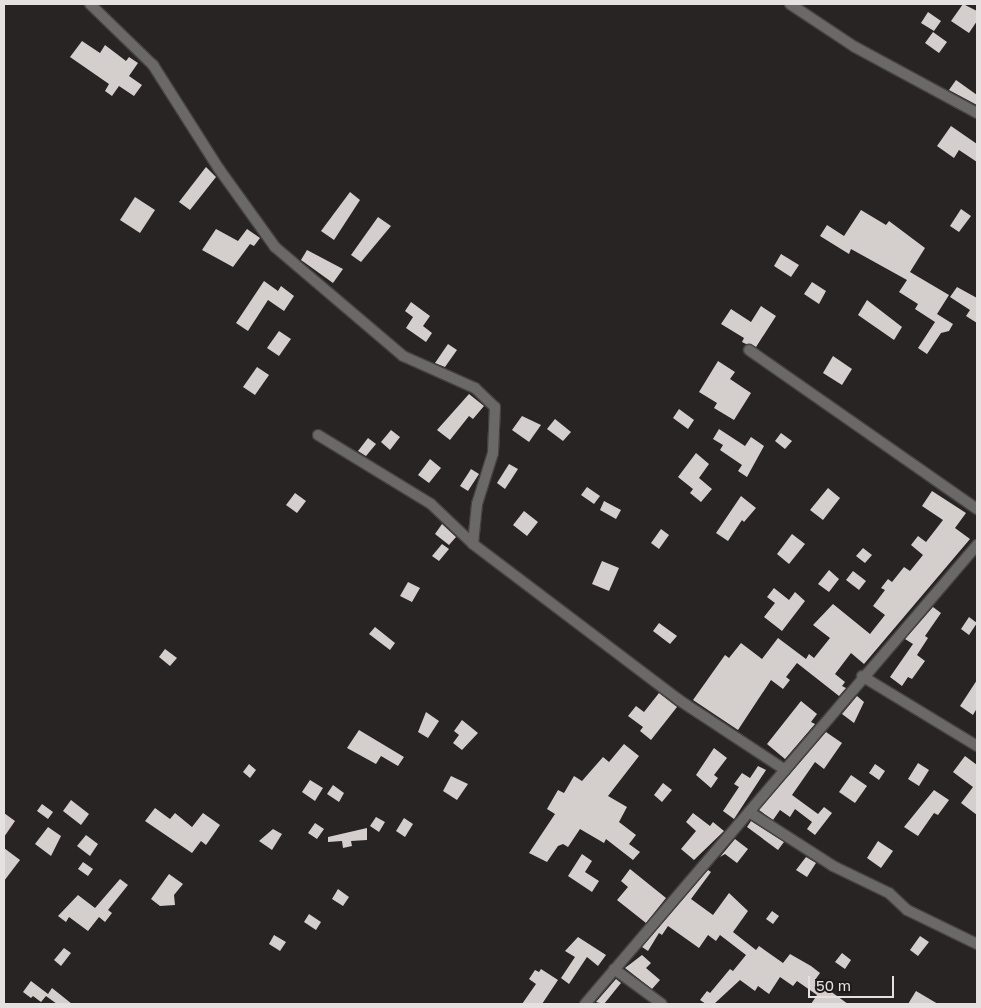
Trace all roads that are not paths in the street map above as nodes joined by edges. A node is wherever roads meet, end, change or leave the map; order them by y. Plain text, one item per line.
1 (90, 4) edge
2 (790, 4) edge
3 (977, 113) edge
4 (749, 350) dead end
5 (318, 435) dead end
6 (977, 509) edge
7 (473, 544) junction
8 (977, 545) edge
9 (862, 676) junction
10 (977, 746) edge
11 (785, 770) junction
12 (749, 812) junction
13 (977, 944) edge
14 (614, 969) junction
15 (584, 1004) edge
16 (662, 1004) edge

1 - 7 street
2 - 3 street
4 - 6 street
5 - 7 street
7 - 11 street
8 - 9 street
9 - 10 street
9 - 11 street
11 - 12 street
12 - 13 street
12 - 14 street
14 - 15 street
14 - 16 street

